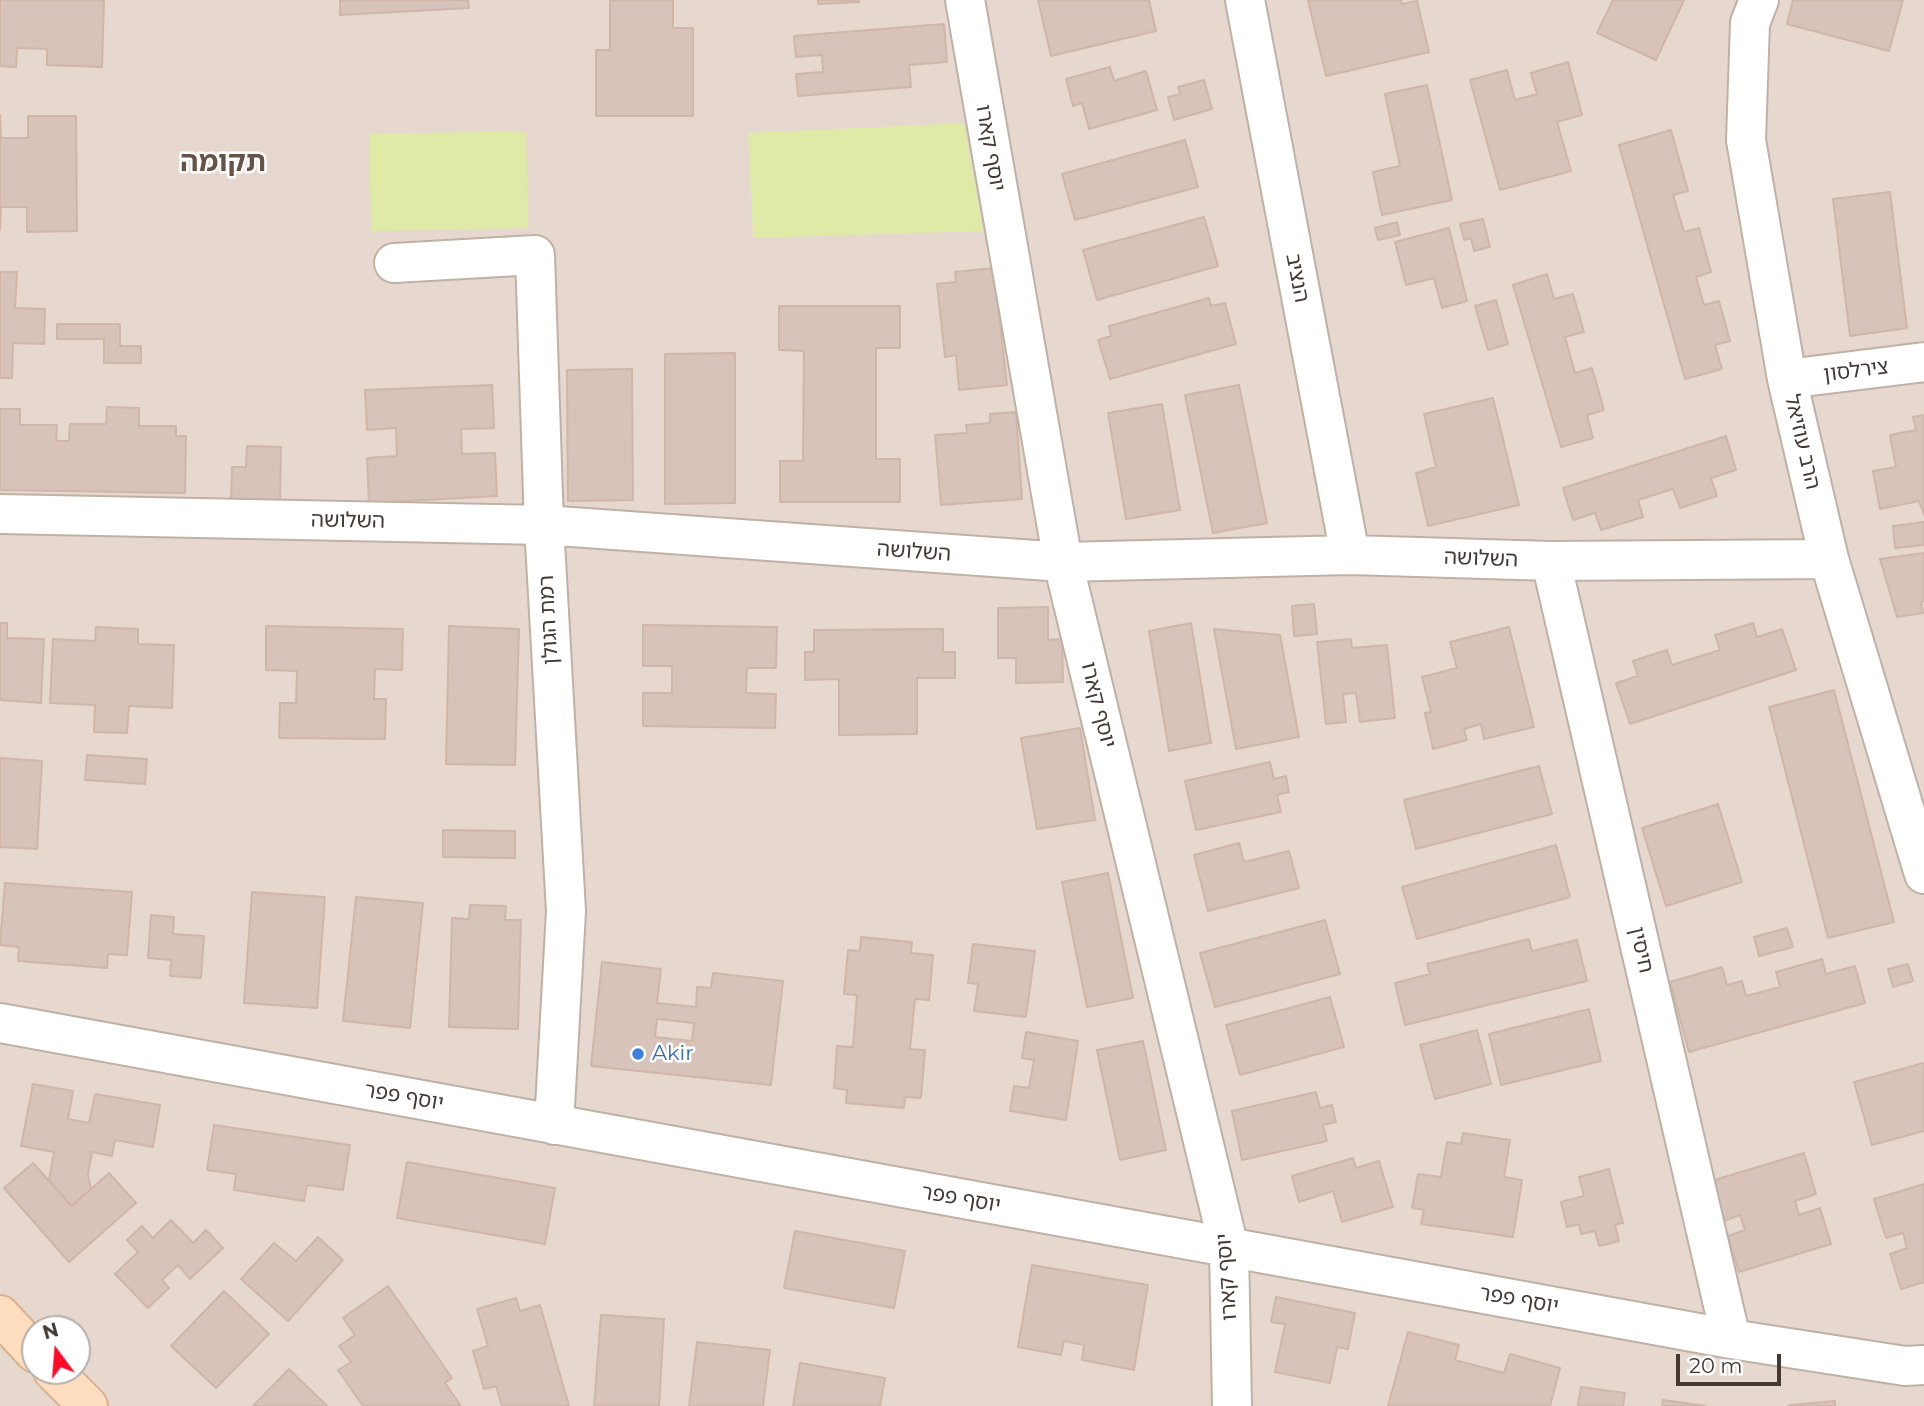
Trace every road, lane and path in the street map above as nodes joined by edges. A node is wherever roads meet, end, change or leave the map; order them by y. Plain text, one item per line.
1 (965, 0) edge
2 (1245, 0) edge
3 (1759, 0) edge
4 (394, 263) dead end
5 (1924, 362) edge
6 (1787, 379) junction
7 (0, 514) edge
8 (544, 525) junction
9 (1350, 555) junction
10 (1829, 559) junction
11 (1551, 561) junction
12 (1063, 562) junction
13 (1924, 874) edge
14 (0, 1023) edge
15 (554, 1125) junction
16 (1229, 1248) junction
17 (0, 1315) edge
18 (21, 1338) edge
19 (1731, 1339) junction
20 (1924, 1365) edge
21 (67, 1385) edge
22 (88, 1406) edge
23 (1232, 1406) edge

1 - 12 street, יוסף קארו
2 - 9 street, הנציב
3 - 6 street, הרב עוזיאל
4 - 8 street, רמת הגולן
5 - 6 street, צירלסון
6 - 10 street, הרב עוזיאל
7 - 8 street, השלושה
8 - 12 street, השלושה
8 - 15 street, רמת הגולן
9 - 11 street, השלושה
9 - 12 street, השלושה
10 - 11 street, השלושה
10 - 13 street, הרב עוזיאל
11 - 19 street, חיסין
12 - 16 street, יוסף קארו
14 - 15 street, יוסף פפר
15 - 16 street, יוסף פפר
16 - 19 street, יוסף פפר
16 - 23 street, יוסף קארו
17 - 18 street
19 - 20 street, יוסף פפר
21 - 22 street

